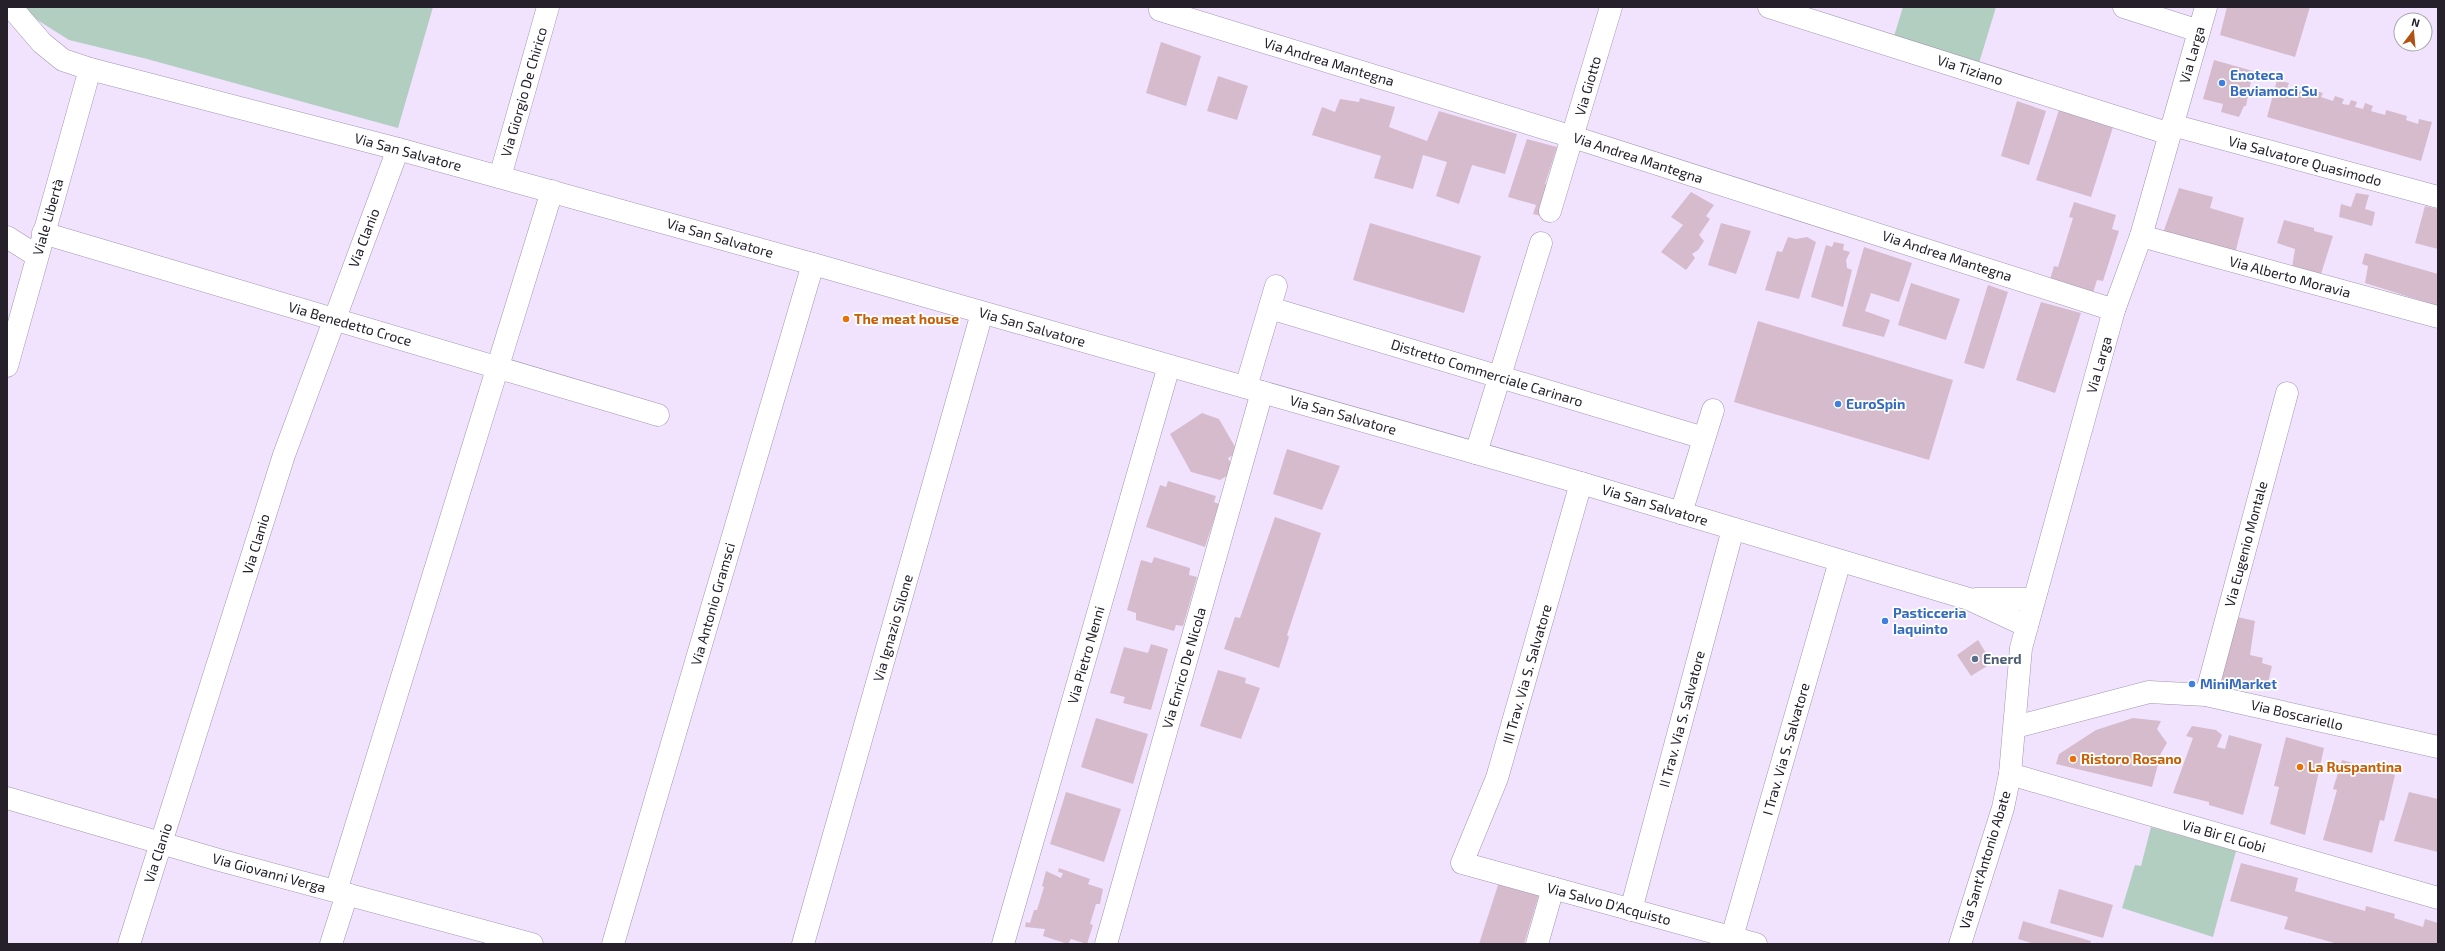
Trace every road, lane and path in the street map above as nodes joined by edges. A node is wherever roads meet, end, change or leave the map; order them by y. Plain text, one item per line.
1 (10, 7) edge
2 (548, 7) edge
3 (1611, 7) edge
4 (1769, 7) edge
5 (2124, 7) edge
6 (2206, 7) edge
7 (1160, 10) dead end
8 (2199, 31) junction
9 (90, 69) junction
10 (2171, 130) junction
11 (1573, 137) junction
12 (398, 149) junction
13 (500, 178) junction
14 (552, 191) junction
15 (2438, 197) edge
16 (1550, 211) dead end
17 (43, 234) junction
18 (2141, 236) junction
19 (7, 237) edge
20 (1540, 243) dead end
21 (37, 256) junction
22 (813, 264) junction
23 (1276, 286) dead end
24 (1270, 308) junction
25 (2114, 310) junction
26 (982, 313) junction
27 (2438, 317) edge
28 (333, 319) junction
29 (7, 366) edge
30 (1169, 366) junction
31 (497, 368) junction
32 (1498, 376) junction
33 (1254, 390) junction
34 (2287, 393) dead end
35 (1713, 410) dead end
36 (658, 415) dead end
37 (1704, 438) junction
38 (1476, 453) junction
39 (1581, 482) junction
40 (1681, 513) junction
41 (1733, 529) junction
42 (1840, 561) junction
43 (1969, 599) junction
44 (2034, 599) junction
45 (2027, 626) junction
46 (2206, 694) junction
47 (2015, 727) junction
48 (2438, 747) edge
49 (2010, 774) junction
50 (7, 798) edge
51 (161, 843) junction
52 (1462, 863) joint
53 (1552, 888) junction
54 (342, 893) junction
55 (2438, 898) edge
56 (1631, 910) junction
57 (1732, 937) junction
58 (129, 944) edge
59 (330, 944) edge
60 (532, 944) edge
61 (613, 944) edge
62 (803, 944) edge
63 (1003, 944) edge
64 (1106, 944) edge
65 (1537, 944) edge
66 (1756, 944) edge
67 (1960, 944) edge

1 - 9 street, Via San Salvatore
2 - 13 street, Via Giorgio De Chirico
3 - 11 street, Via Giotto
4 - 10 street, Via Tiziano
5 - 8 street
6 - 8 street, Via Larga
7 - 11 street, Via Andrea Mantegna
8 - 10 street, Via Larga
9 - 12 street, Via San Salvatore
9 - 17 street, Viale Libertà
10 - 15 street, Via Salvatore Quasimodo
10 - 18 street, Via Larga
11 - 16 street, Via Giotto
11 - 25 street, Via Andrea Mantegna
12 - 13 street, Via San Salvatore
12 - 28 street, Via Clanio
13 - 14 street, Via San Salvatore
14 - 22 street, Via San Salvatore
14 - 31 street
17 - 21 street, Viale Libertà
17 - 28 street, Via Benedetto Croce
18 - 25 street, Via Larga
18 - 27 street, Via Alberto Moravia
19 - 21 street
20 - 32 street
21 - 29 street, Viale Libertà
22 - 26 street, Via San Salvatore
22 - 61 street, Via Antonio Gramsci
23 - 24 street, Via Enrico De Nicola
24 - 32 street, Distretto Commerciale Carinaro
24 - 33 street, Via Enrico De Nicola
25 - 44 street, Via Larga
26 - 30 street, Via San Salvatore
26 - 62 street, Via Ignazio Silone
28 - 31 street, Via Benedetto Croce
28 - 51 street, Via Clanio
30 - 33 street, Via San Salvatore
30 - 63 street, Via Pietro Nenni
31 - 36 street, Via Benedetto Croce
31 - 54 street
32 - 37 street, Distretto Commerciale Carinaro
32 - 38 street
33 - 38 street, Via San Salvatore
33 - 64 street, Via Enrico De Nicola
34 - 46 street, Via Eugenio Montale
35 - 37 street
37 - 40 street
38 - 39 street, Via San Salvatore
39 - 40 street, Via San Salvatore
39 - 52 street, III Trav. Via S. Salvatore
40 - 41 street, Via San Salvatore
41 - 42 street, Via San Salvatore
41 - 56 street, II Trav. Via S. Salvatore
42 - 43 street, Via San Salvatore
42 - 57 street, I Trav. Via S. Salvatore
43 - 44 street, Via San Salvatore
43 - 45 street, Via San Salvatore
44 - 45 street, Via Larga
45 - 47 street, Via Larga
46 - 47 street, Via Boscariello
46 - 48 street, Via Boscariello
47 - 49 street, Via Sant'Antonio Abate
49 - 55 street, Via Bir El Gobi
49 - 67 street, Via Sant'Antonio Abate
50 - 51 street, Via Giovanni Verga
51 - 54 street, Via Giovanni Verga
51 - 58 street, Via Clanio
52 - 53 street, Via Salvo D'Acquisto
53 - 56 street, Via Salvo D'Acquisto
53 - 65 street
54 - 59 street
54 - 60 street, Via Giovanni Verga
56 - 57 street, Via Salvo D'Acquisto
57 - 66 street, Via Salvo D'Acquisto

